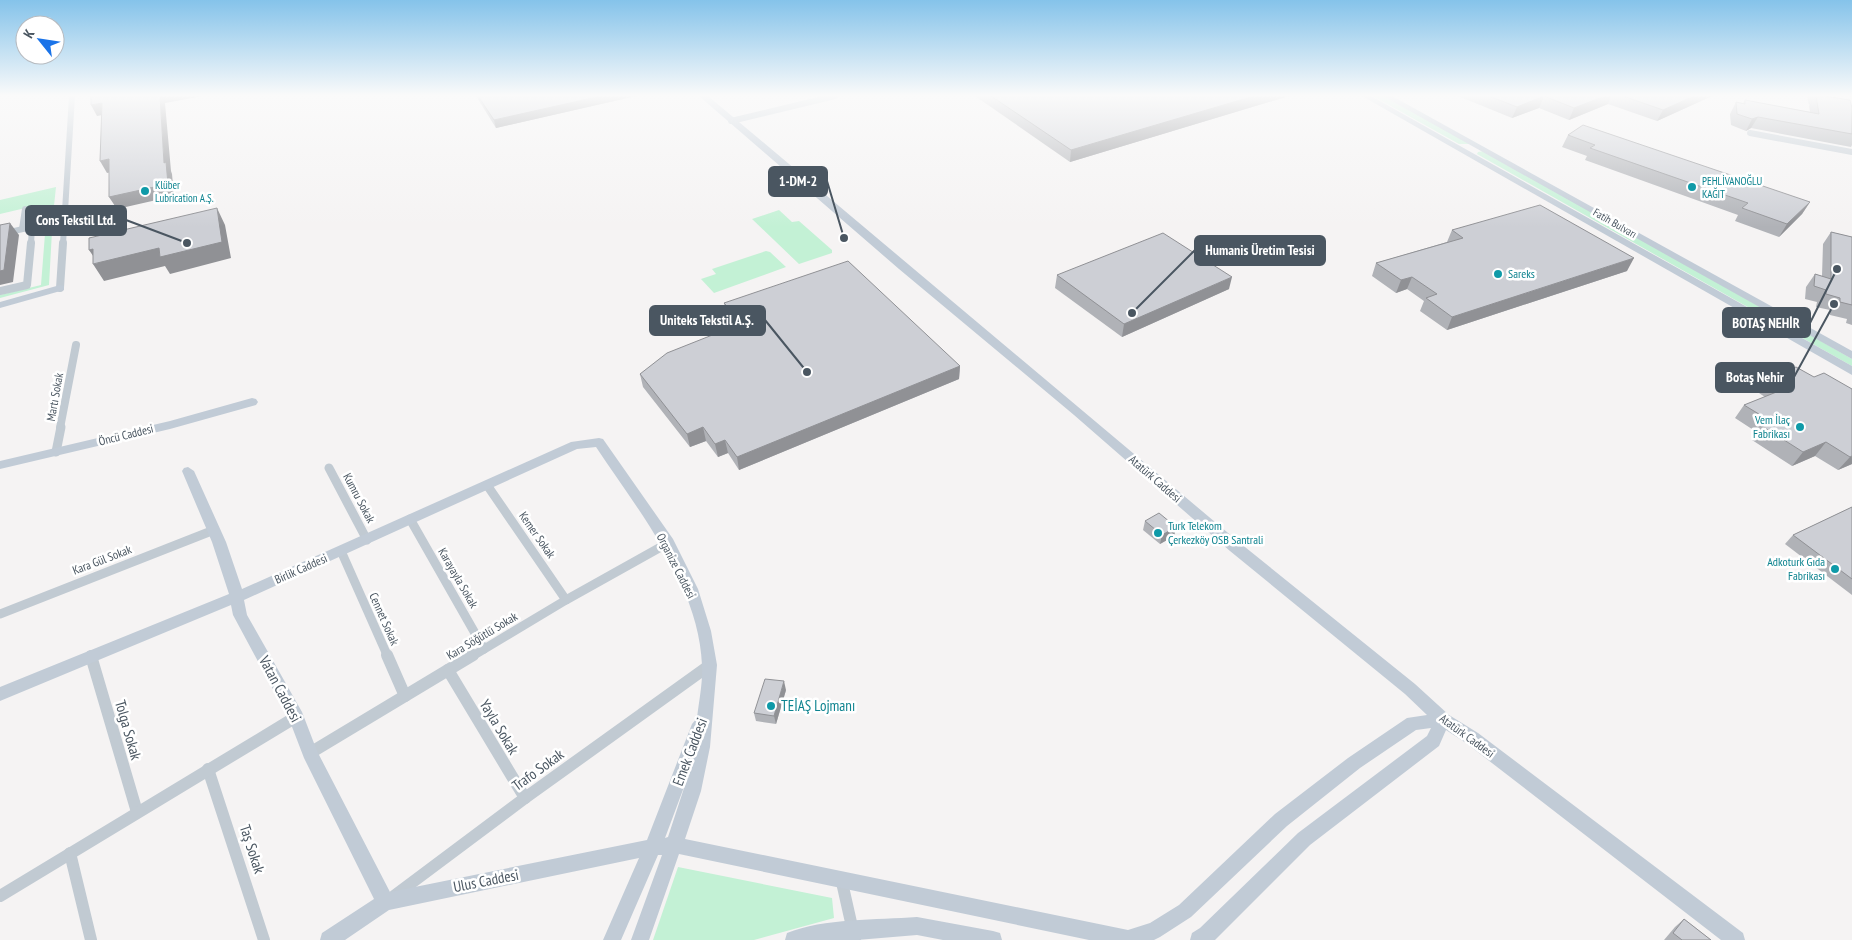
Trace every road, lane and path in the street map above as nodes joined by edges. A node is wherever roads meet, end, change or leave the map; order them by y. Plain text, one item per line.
1 (69, 140) edge
2 (753, 140) edge
3 (1444, 140) edge
4 (1465, 140) edge
5 (1787, 140) edge
6 (1852, 152) edge
7 (25, 209) dead end
8 (64, 220) junction
9 (32, 227) junction
10 (22, 229) junction
11 (0, 234) edge
12 (60, 288) joint
13 (0, 291) edge
14 (0, 305) edge
15 (76, 345) dead end
16 (1852, 356) edge
17 (1852, 371) edge
18 (252, 402) dead end
19 (599, 442) joint
20 (56, 452) junction
21 (0, 465) edge
22 (329, 468) dead end
23 (188, 471) dead end
24 (487, 485) junction
25 (410, 519) junction
26 (214, 530) junction
27 (368, 540) junction
28 (668, 543) junction
29 (341, 551) junction
30 (238, 596) junction
31 (566, 600) junction
32 (0, 614) edge
33 (484, 649) junction
34 (91, 656) junction
35 (710, 665) junction
36 (448, 670) junction
37 (0, 694) edge
38 (405, 696) junction
39 (707, 706) junction
40 (296, 716) junction
41 (1444, 720) junction
42 (310, 753) junction
43 (208, 769) junction
44 (524, 798) junction
45 (137, 812) junction
46 (675, 845) junction
47 (653, 847) junction
48 (70, 854) junction
49 (841, 878) junction
50 (0, 896) edge
51 (385, 902) junction
52 (1218, 933) edge
53 (854, 936) edge
54 (91, 940) edge
55 (264, 940) edge
56 (329, 940) edge
57 (612, 940) edge
58 (640, 940) edge
59 (794, 940) edge
60 (993, 940) edge
61 (1199, 940) edge
62 (1736, 940) edge

1 - 8 street
2 - 41 street, Atatürk Caddesi
3 - 17 street, Fatih Bulvarı
4 - 16 street, Fatih Bulvarı
5 - 6 street
7 - 10 street
8 - 9 street
8 - 12 street
9 - 10 street
9 - 13 street
10 - 11 street
12 - 14 street
15 - 20 street, Martı Sokak
18 - 20 street, Öncü Caddesi
19 - 24 street, Birlik Caddesi
19 - 28 street, Organize Caddesi
20 - 21 street, Öncü Caddesi
22 - 27 street, Kumru Sokak
23 - 26 street, Vatan Caddesi
24 - 25 street, Birlik Caddesi
24 - 31 street, Kemer Sokak
25 - 27 street, Birlik Caddesi
25 - 33 street, Karayayla Sokak
26 - 30 street, Vatan Caddesi
26 - 32 street, Kara Gül Sokak
27 - 29 street, Birlik Caddesi
28 - 31 street, Kara Söğütlü Sokak
28 - 35 street, Organize Caddesi
29 - 30 street, Birlik Caddesi
29 - 38 street, Cennet Sokak
30 - 34 street, Birlik Caddesi
30 - 40 street, Vatan Caddesi
31 - 33 street, Kara Söğütlü Sokak
33 - 36 street, Kara Söğütlü Sokak
34 - 37 street, Birlik Caddesi
34 - 45 street, Tolga Sokak
35 - 39 street, Organize Caddesi
35 - 44 street, Trafo Sokak
36 - 38 street, Kara Söğütlü Sokak
36 - 44 street, Yayla Sokak
38 - 42 street, Kara Söğütlü Sokak
39 - 46 street, Emek Caddesi
39 - 47 street, Emek Caddesi
40 - 42 street, Vatan Caddesi
40 - 43 street
41 - 49 street, Ulus Caddesi
41 - 52 street
41 - 62 street, Atatürk Caddesi
42 - 51 street, Vatan Caddesi
43 - 45 street
43 - 55 street, Taş Sokak
44 - 51 street, Trafo Sokak
45 - 48 street
46 - 47 street, Ulus Caddesi
46 - 49 street, Ulus Caddesi
46 - 58 street, Emek Caddesi
47 - 51 street, Ulus Caddesi
47 - 57 street, Emek Caddesi
48 - 50 street
48 - 54 street
49 - 53 street
51 - 56 street, Ulus Caddesi
52 - 61 street
53 - 59 street
53 - 60 street

